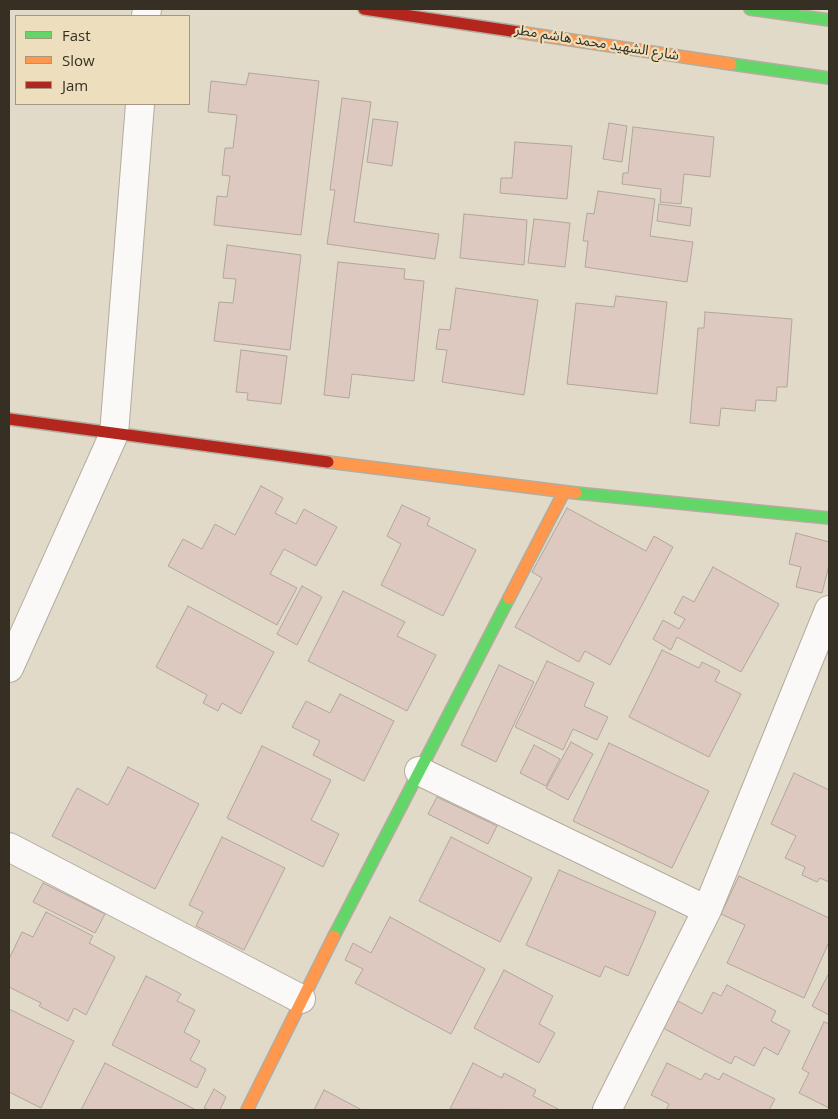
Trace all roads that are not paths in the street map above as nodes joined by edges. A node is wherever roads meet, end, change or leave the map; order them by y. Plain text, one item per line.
1 (364, 9) edge
2 (750, 9) edge
3 (829, 20) edge
4 (829, 78) edge
5 (140, 105) edge
6 (9, 419) edge
7 (114, 434) junction
8 (564, 492) junction
9 (829, 518) edge
10 (829, 610) edge
11 (9, 668) edge
12 (419, 770) junction
13 (9, 847) edge
14 (707, 910) junction
15 (301, 999) junction
16 (248, 1110) edge
17 (607, 1110) edge

1 - 4 street, شارع الشهيد محمد هاشم مطر
2 - 3 street
5 - 7 street
6 - 7 street
7 - 8 street
7 - 11 street
8 - 9 street
8 - 12 street
10 - 14 street
12 - 14 street
12 - 15 street
13 - 15 street
14 - 17 street
15 - 16 street

